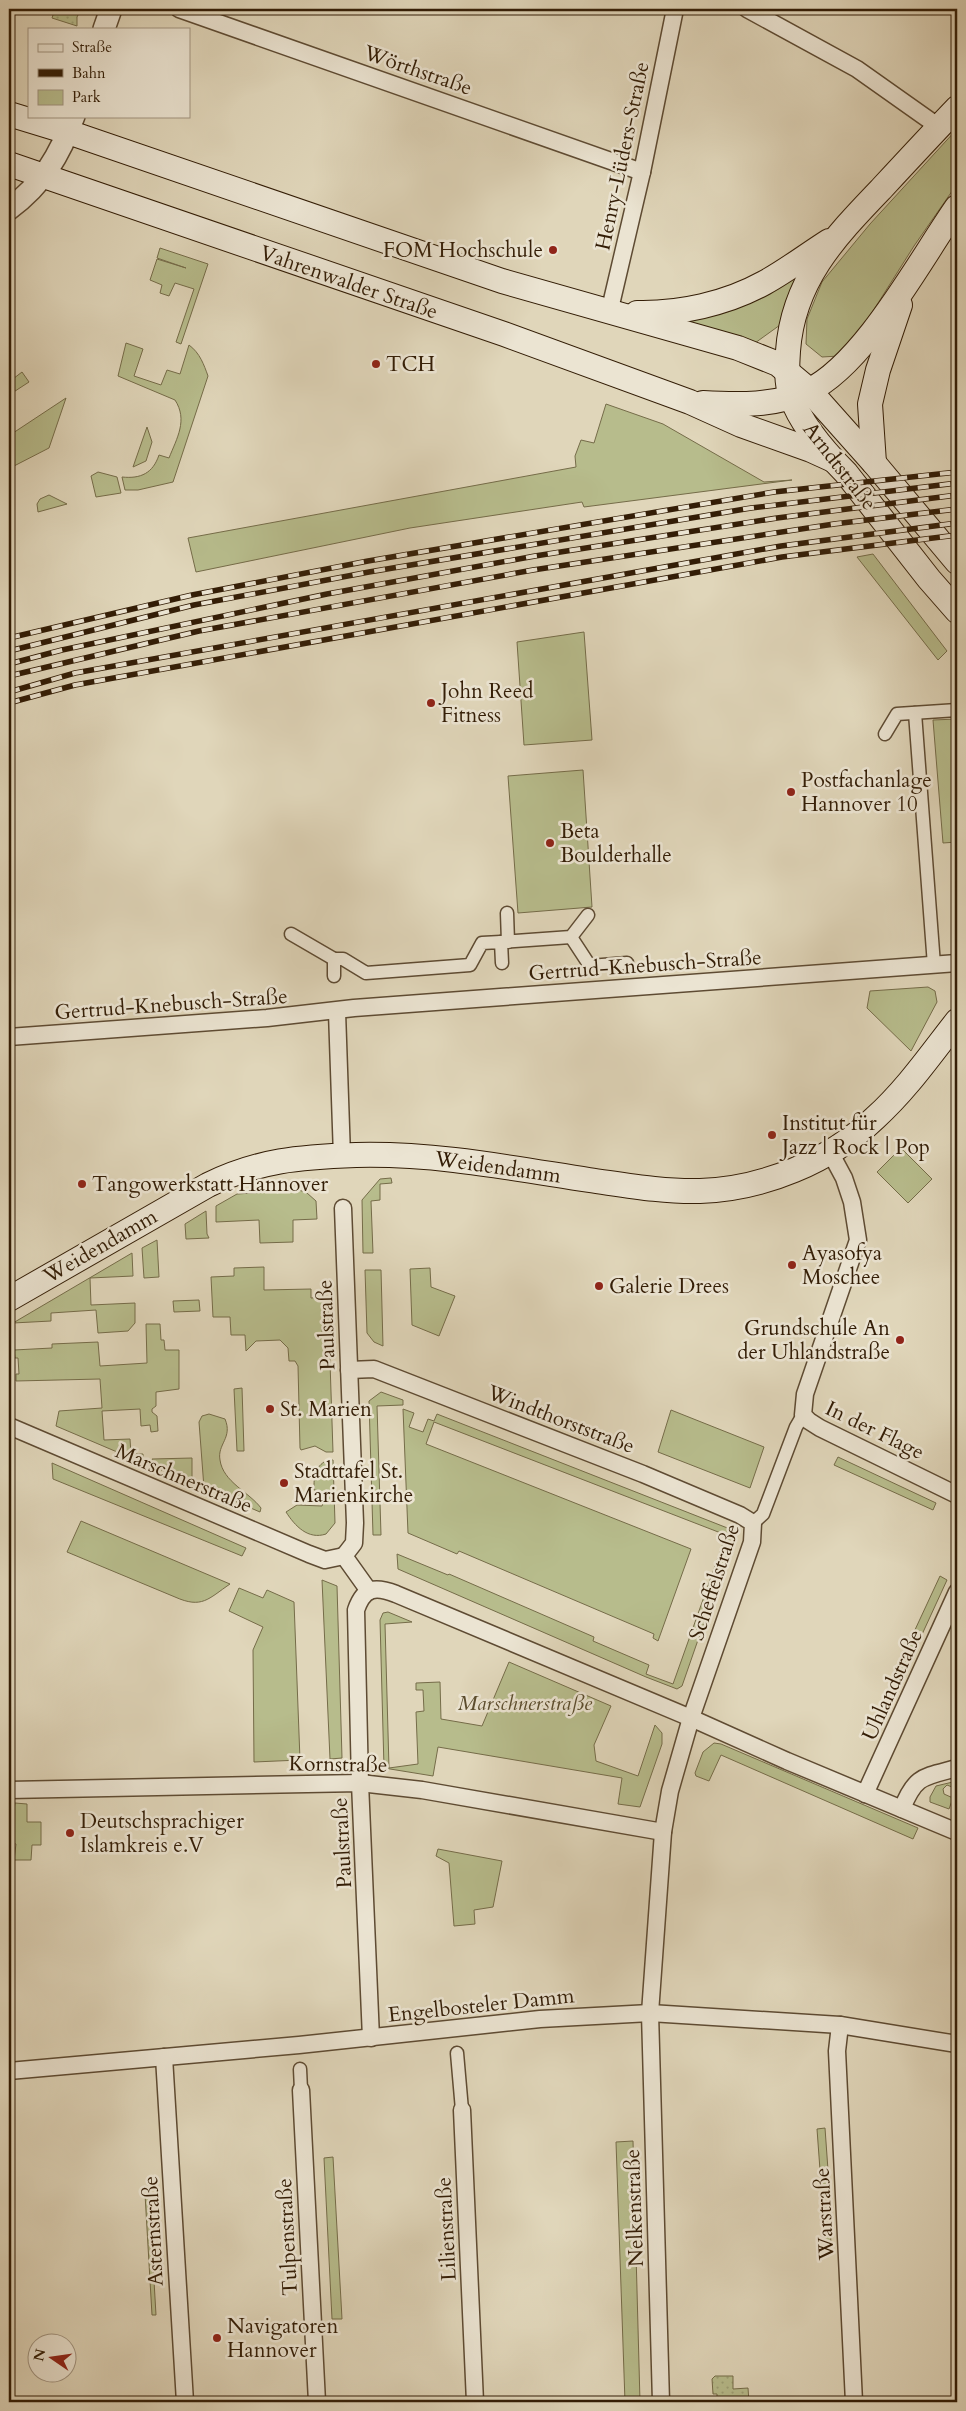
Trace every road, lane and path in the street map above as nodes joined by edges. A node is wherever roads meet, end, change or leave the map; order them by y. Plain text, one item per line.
1 (111, 9) edge
2 (179, 9) edge
3 (675, 9) edge
4 (747, 9) edge
5 (104, 28) edge
6 (957, 108) edge
7 (9, 114) edge
8 (28, 117) edge
9 (34, 118) edge
10 (71, 124) edge
11 (939, 127) junction
12 (9, 164) edge
13 (642, 172) junction
14 (46, 176) junction
15 (957, 207) edge
16 (9, 210) edge
17 (834, 237) junction
18 (907, 284) junction
19 (609, 313) junction
20 (787, 370) junction
21 (800, 394) junction
22 (690, 402) junction
23 (832, 460) junction
24 (874, 462) junction
25 (957, 562) edge
26 (957, 611) edge
27 (957, 710) edge
28 (915, 713) junction
29 (885, 734) dead end
30 (507, 913) dead end
31 (588, 915) dead end
32 (291, 934) dead end
33 (572, 938) junction
34 (505, 942) junction
35 (334, 959) junction
36 (627, 964) dead end
37 (957, 964) edge
38 (934, 965) junction
39 (503, 969) dead end
40 (335, 981) dead end
41 (337, 1012) junction
42 (957, 1020) edge
43 (9, 1038) edge
44 (830, 1152) junction
45 (342, 1156) junction
46 (343, 1208) dead end
47 (9, 1299) edge
48 (349, 1370) junction
49 (803, 1415) junction
50 (9, 1426) edge
51 (957, 1494) edge
52 (753, 1523) junction
53 (344, 1556) junction
54 (369, 1591) junction
55 (957, 1592) edge
56 (691, 1718) junction
57 (957, 1768) edge
58 (360, 1783) junction
59 (9, 1790) edge
60 (865, 1794) junction
61 (902, 1809) junction
62 (663, 1832) junction
63 (957, 1832) edge
64 (650, 2013) junction
65 (840, 2025) junction
66 (371, 2038) junction
67 (957, 2044) edge
68 (457, 2053) dead end
69 (164, 2057) junction
70 (300, 2070) dead end
71 (9, 2071) edge
72 (301, 2090) joint
73 (462, 2110) joint
74 (185, 2402) edge
75 (317, 2402) edge
76 (475, 2402) edge
77 (661, 2402) edge
78 (854, 2402) edge

1 - 5 street
2 - 13 street, Wörthstraße
3 - 13 street, Henry-Lüders-Straße
4 - 11 street
6 - 11 main road
7 - 8 main road
9 - 10 main road
10 - 14 street
10 - 19 main road
11 - 17 main road
12 - 14 main road, Vahrenwalder Straße
13 - 19 street, Henry-Lüders-Straße
14 - 16 street
14 - 22 main road, Vahrenwalder Straße
15 - 18 main road
17 - 19 main road
17 - 20 main road
18 - 21 main road, Vahrenwalder Straße
18 - 24 main road, Arndtstraße
19 - 20 main road
20 - 21 main road
21 - 22 main road, Vahrenwalder Straße
21 - 23 main road, Arndtstraße
21 - 24 main road
22 - 23 main road, Vahrenwalder Straße
23 - 26 main road, Arndtstraße
24 - 25 main road, Arndtstraße
27 - 28 street
28 - 29 street
28 - 38 street
30 - 34 street
31 - 33 street
32 - 35 street
33 - 34 street
33 - 36 street
34 - 35 street
34 - 39 street
35 - 40 street
37 - 38 street, Gertrud-Knebusch-Straße
38 - 41 street, Gertrud-Knebusch-Straße
41 - 43 street, Gertrud-Knebusch-Straße
41 - 45 street
42 - 44 main road, Weidendamm
44 - 45 main road, Weidendamm
44 - 49 street, Scheffelstraße
45 - 47 main road, Weidendamm
46 - 48 street, Paulstraße
48 - 52 street, Windthorststraße
48 - 53 street, Paulstraße
49 - 51 street, In der Flage
49 - 52 street, Scheffelstraße
50 - 53 street, Marschnerstraße
52 - 56 street, Scheffelstraße
53 - 54 street
54 - 56 street
54 - 58 street, Paulstraße
55 - 60 street, Uhlandstraße
56 - 60 street
56 - 62 street, Scheffelstraße
57 - 61 street
58 - 59 street, Kornstraße
58 - 62 street, Kornstraße
58 - 66 street, Paulstraße
60 - 61 street
61 - 63 street
62 - 64 street, Scheffelstraße
64 - 65 street, Engelbosteler Damm
64 - 66 street, Engelbosteler Damm
64 - 77 street, Nelkenstraße
65 - 67 street, Engelbosteler Damm
65 - 78 street, Warstraße
66 - 69 street, Engelbosteler Damm
68 - 73 street, Lilienstraße
69 - 71 street, Engelbosteler Damm
69 - 74 street, Asternstraße
70 - 72 street, Tulpenstraße
72 - 75 street, Tulpenstraße
73 - 76 street, Lilienstraße

